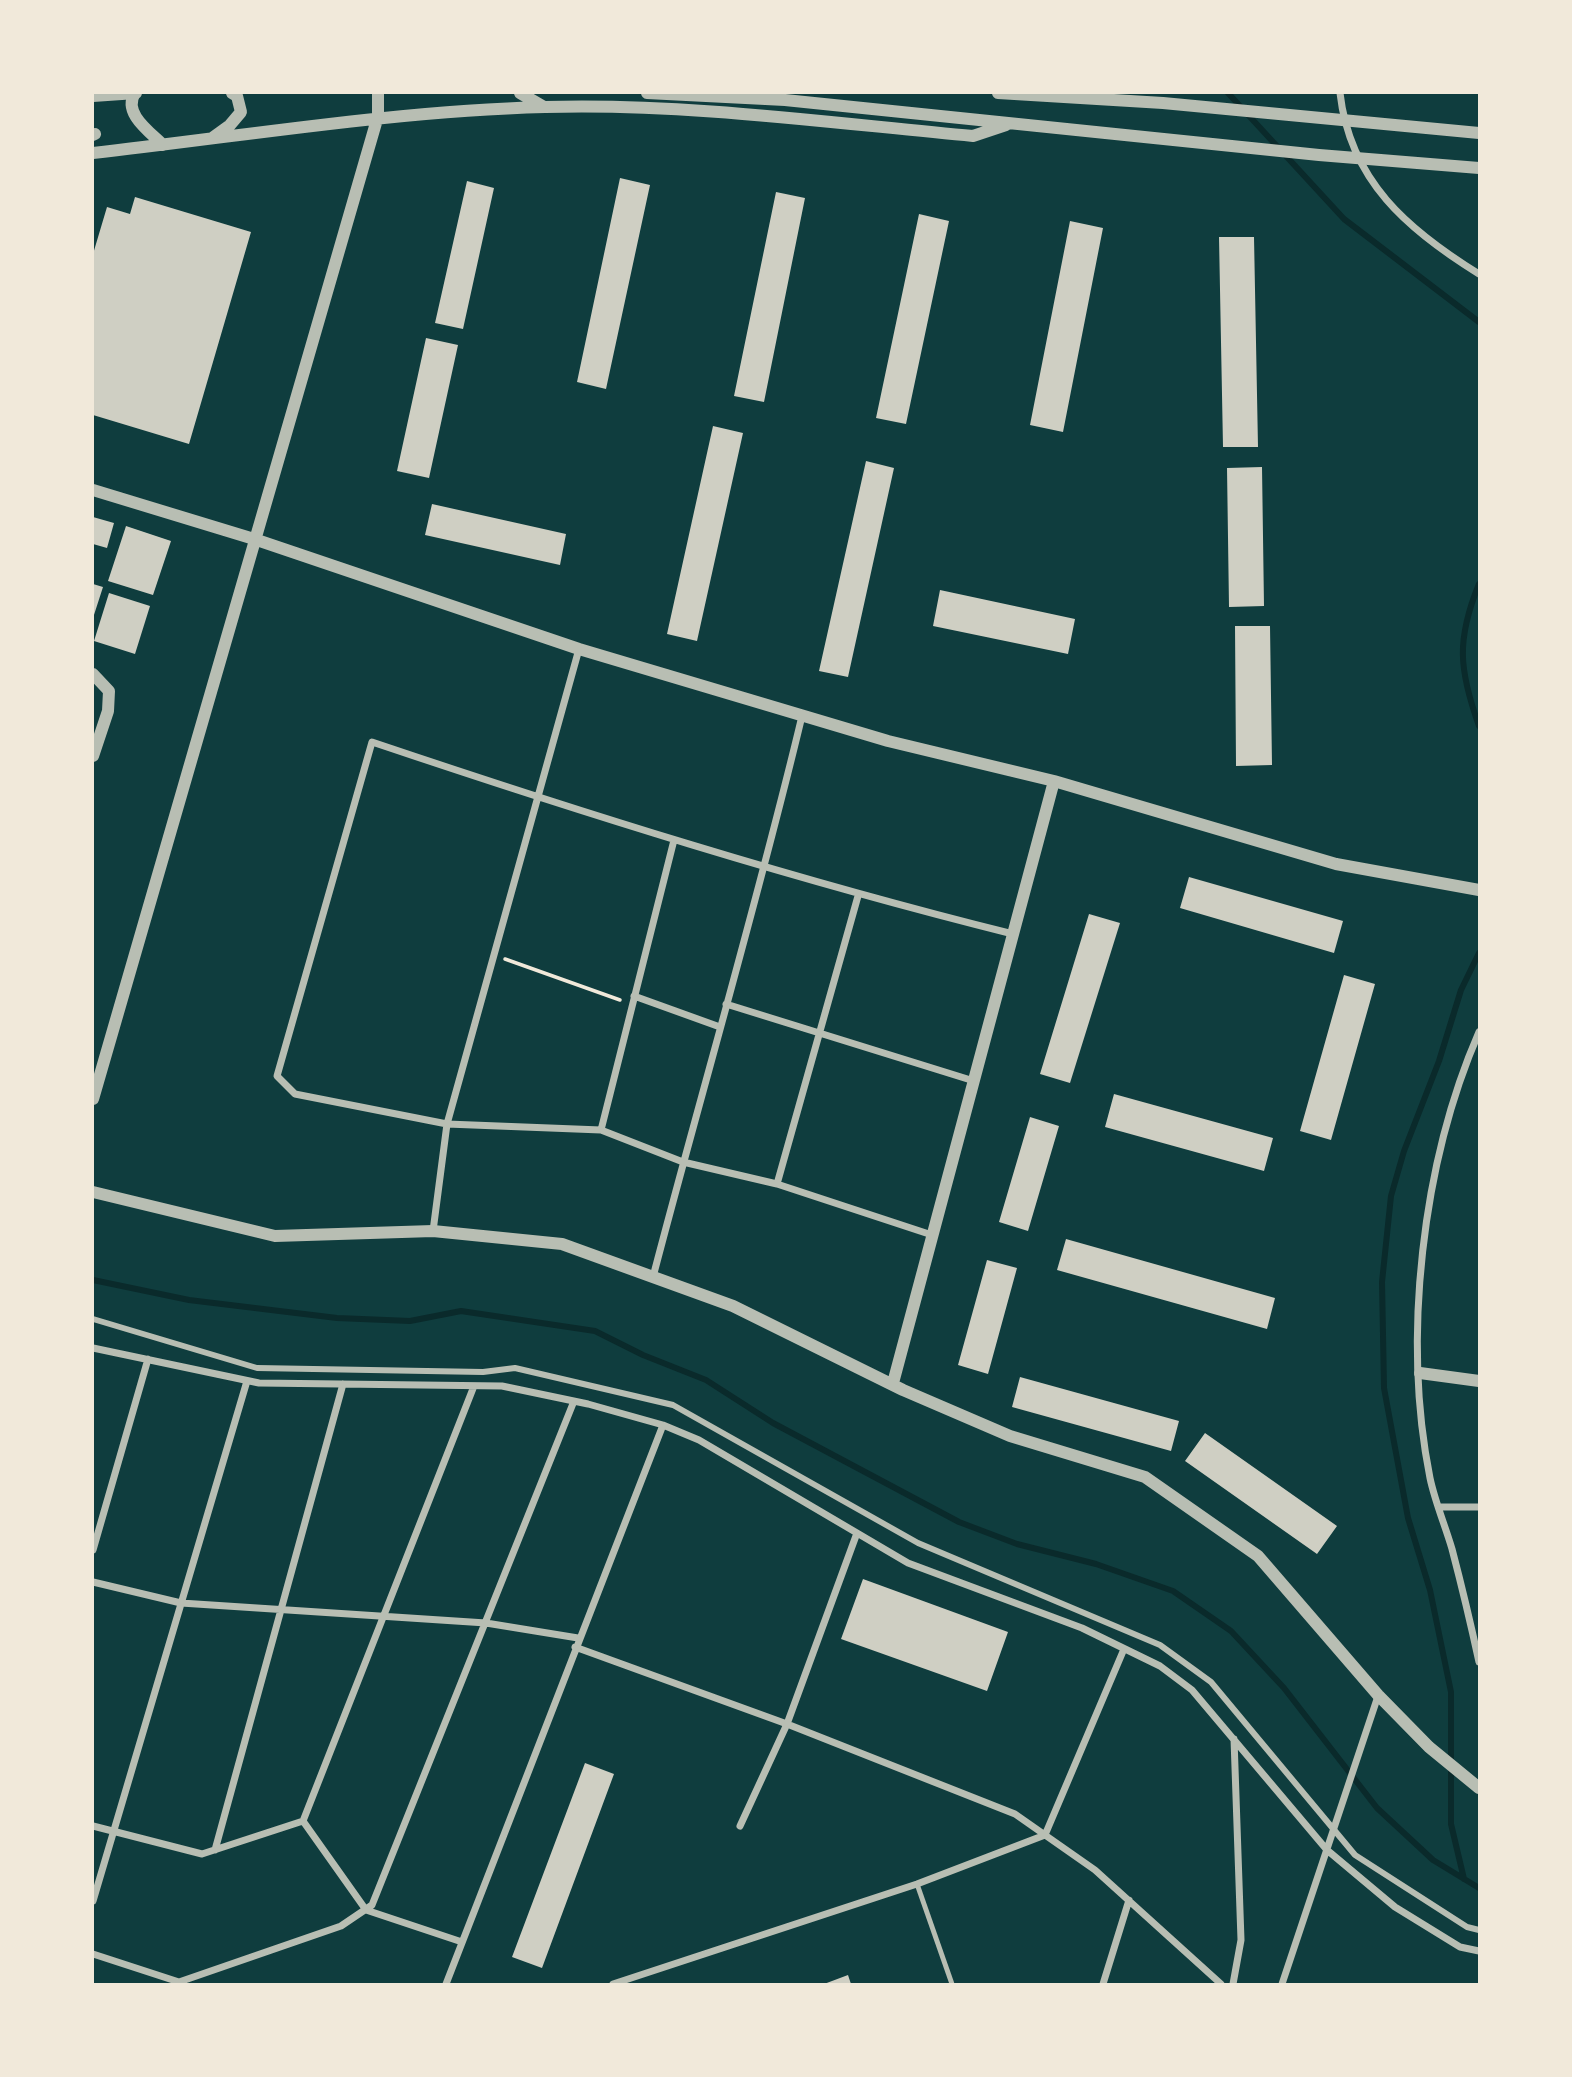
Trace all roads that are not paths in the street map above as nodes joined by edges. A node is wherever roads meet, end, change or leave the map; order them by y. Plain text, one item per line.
1 (135, 93) edge
2 (232, 93) edge
3 (378, 93) edge
4 (520, 93) edge
5 (647, 93) edge
6 (998, 93) edge
7 (1340, 93) edge
8 (93, 96) edge
9 (545, 107) junction
10 (378, 116) junction
11 (1343, 122) junction
12 (1006, 125) junction
13 (1479, 133) edge
14 (209, 140) junction
15 (163, 145) junction
16 (93, 153) edge
17 (1357, 158) junction
18 (1479, 168) edge
19 (1479, 274) edge
20 (93, 490) edge
21 (254, 538) junction
22 (579, 649) junction
23 (93, 674) edge
24 (802, 716) junction
25 (93, 756) edge
26 (1054, 781) junction
27 (537, 798) junction
28 (674, 839) junction
29 (766, 867) junction
30 (1479, 890) edge
31 (859, 896) junction
32 (1013, 934) junction
33 (633, 1000) junction
34 (726, 1004) junction
35 (720, 1027) junction
36 (1479, 1032) edge
37 (820, 1034) junction
38 (974, 1081) junction
39 (93, 1099) edge
40 (447, 1124) junction
41 (601, 1130) junction
42 (683, 1162) junction
43 (777, 1184) junction
44 (93, 1192) edge
45 (433, 1231) junction
46 (932, 1235) junction
47 (653, 1277) junction
48 (93, 1319) edge
49 (93, 1348) edge
50 (148, 1359) junction
51 (1420, 1373) junction
52 (247, 1381) junction
53 (1479, 1381) edge
54 (893, 1383) junction
55 (343, 1384) junction
56 (474, 1386) junction
57 (574, 1401) junction
58 (663, 1425) junction
59 (1439, 1507) junction
60 (1479, 1507) edge
61 (857, 1532) junction
62 (93, 1550) edge
63 (93, 1582) edge
64 (181, 1603) junction
65 (281, 1612) junction
66 (383, 1617) junction
67 (486, 1623) junction
68 (578, 1638) junction
69 (575, 1647) junction
70 (1124, 1649) junction
71 (1479, 1662) edge
72 (1378, 1695) junction
73 (787, 1724) junction
74 (1234, 1739) junction
75 (1479, 1788) edge
76 (303, 1821) junction
77 (93, 1826) edge
78 (740, 1826) dead end
79 (113, 1832) junction
80 (1045, 1835) junction
81 (215, 1850) junction
82 (1327, 1850) junction
83 (917, 1884) junction
84 (1129, 1900) junction
85 (93, 1901) edge
86 (366, 1910) junction
87 (1479, 1930) edge
88 (462, 1942) junction
89 (1479, 1951) edge
90 (93, 1954) edge
91 (179, 1983) edge
92 (446, 1984) edge
93 (613, 1984) edge
94 (952, 1984) edge
95 (1103, 1984) edge
96 (1221, 1984) edge
97 (1233, 1984) edge
98 (1282, 1984) edge

1 - 8 street
1 - 15 street
2 - 14 street
3 - 10 street
4 - 9 street
5 - 12 street
6 - 11 street
7 - 11 street
9 - 10 street
9 - 12 street
10 - 14 street
10 - 21 street
11 - 13 street
11 - 17 street
12 - 17 street
14 - 15 street
15 - 16 street
17 - 18 street
17 - 19 street
20 - 21 street
21 - 22 street
21 - 39 street
22 - 24 street
22 - 27 street
23 - 25 street
24 - 26 street
24 - 29 street
26 - 30 street
26 - 32 street
27 - 28 street
27 - 40 street
27 - 40 street
28 - 29 street
28 - 33 street
29 - 31 street
29 - 34 street
31 - 32 street
31 - 37 street
32 - 38 street
33 - 35 street
33 - 41 street
34 - 35 street
34 - 37 street
35 - 42 street
36 - 51 street
37 - 38 street
37 - 43 street
38 - 46 street
40 - 41 street
40 - 45 street
41 - 42 street
42 - 43 street
42 - 47 street
43 - 46 street
44 - 45 street
45 - 47 street
46 - 54 street
47 - 54 street
48 - 87 street
49 - 50 street
50 - 52 street
50 - 62 street
51 - 53 street
51 - 59 street
52 - 55 street
52 - 64 street
54 - 72 street
55 - 56 street
55 - 65 street
56 - 57 street
56 - 66 street
57 - 58 street
57 - 67 street
58 - 61 street
58 - 68 street
59 - 60 street
59 - 71 street
61 - 70 street
61 - 73 street
63 - 64 street
64 - 65 street
64 - 79 street
65 - 66 street
65 - 81 street
66 - 67 street
66 - 76 street
67 - 68 street
67 - 86 street
68 - 69 street
69 - 73 street
69 - 88 street
70 - 74 street
70 - 80 street
72 - 75 street
72 - 82 street
73 - 78 street
73 - 80 street
74 - 82 street
74 - 97 street
76 - 81 street
76 - 86 street
77 - 79 street
79 - 81 street
79 - 85 street
80 - 83 street
80 - 84 street
82 - 89 street
82 - 98 street
83 - 93 street
83 - 94 lane
84 - 95 street
84 - 96 street
86 - 88 street
86 - 91 street
88 - 92 street
90 - 91 street

